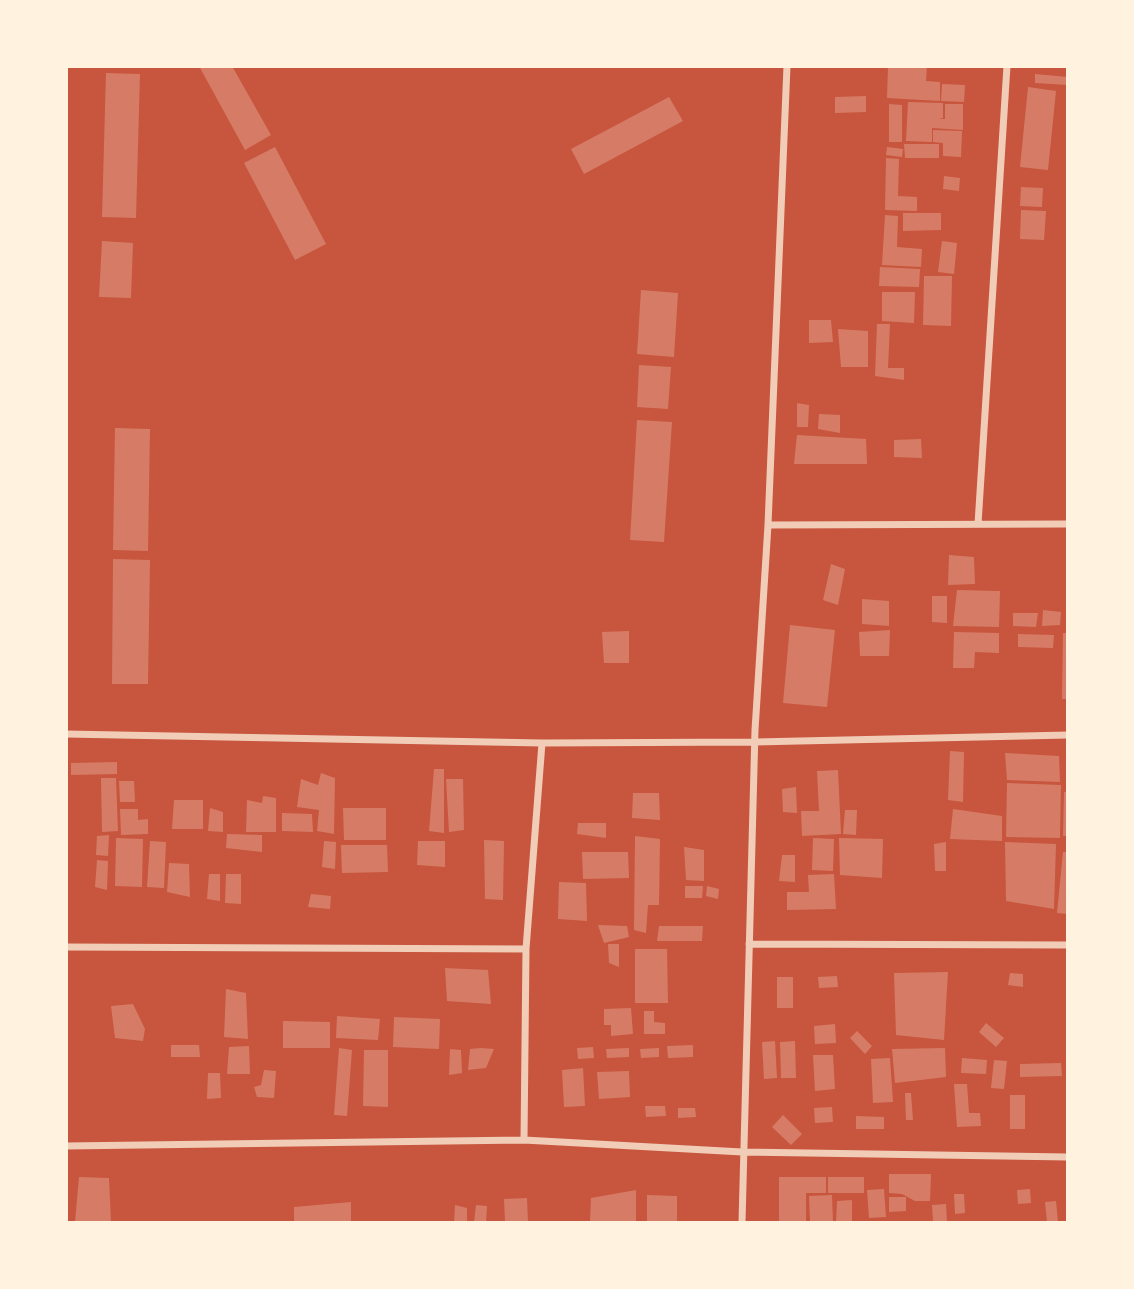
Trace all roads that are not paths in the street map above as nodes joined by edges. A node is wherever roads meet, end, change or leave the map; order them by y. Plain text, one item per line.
1 (787, 66) edge
2 (1007, 66) edge
3 (978, 524) junction
4 (1068, 524) edge
5 (768, 525) junction
6 (66, 734) edge
7 (1068, 735) edge
8 (755, 742) junction
9 (541, 743) junction
10 (749, 944) junction
11 (1068, 946) edge
12 (66, 947) edge
13 (526, 949) junction
14 (524, 1140) junction
15 (66, 1146) edge
16 (742, 1152) junction
17 (1068, 1157) edge
18 (742, 1223) edge

1 - 5 street
2 - 3 street
3 - 4 street
3 - 5 street
5 - 8 street
6 - 9 street
7 - 8 street
8 - 9 street
8 - 10 street
9 - 13 street
10 - 11 street
10 - 16 street
12 - 13 street
13 - 14 street
14 - 15 street
14 - 16 street
16 - 17 street
16 - 18 street

